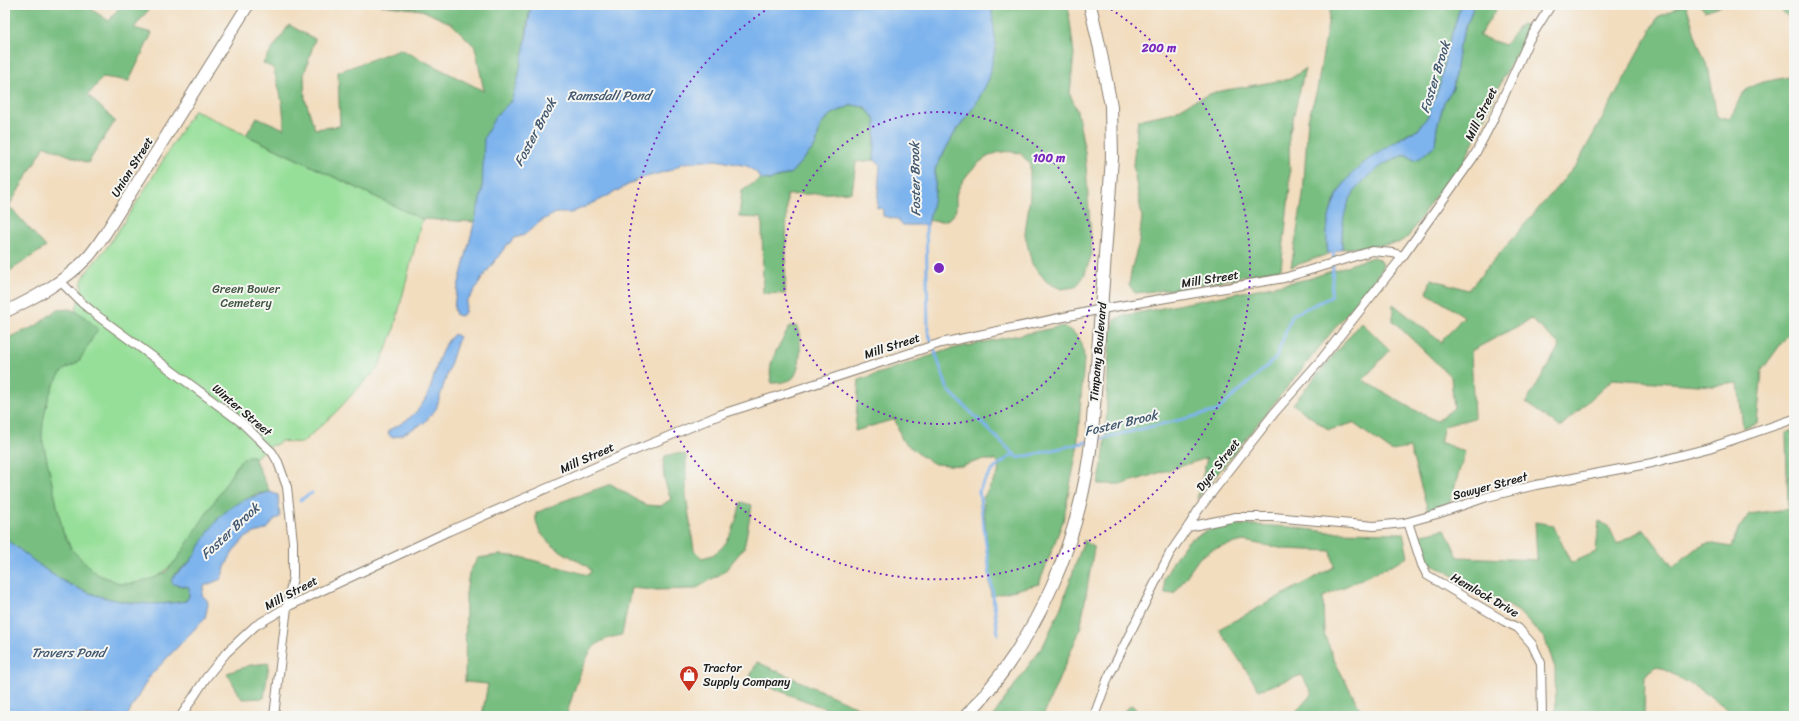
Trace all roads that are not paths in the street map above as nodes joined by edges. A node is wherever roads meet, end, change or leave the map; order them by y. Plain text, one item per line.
1 (248, 5) edge
2 (1090, 5) edge
3 (1551, 5) edge
4 (1403, 256) junction
5 (60, 281) junction
6 (1102, 310) junction
7 (5, 312) edge
8 (1794, 420) edge
9 (1408, 522) junction
10 (1188, 527) junction
11 (286, 607) junction
12 (181, 716) edge
13 (274, 716) edge
14 (966, 716) edge
15 (1094, 716) edge
16 (1542, 716) edge

1 - 5 street, Union Street
2 - 6 main road, Timpany Boulevard
3 - 4 street, Mill Street
4 - 6 street, Mill Street
4 - 10 street, Dyer Street
5 - 7 street, Union Street
5 - 11 street, Winter Street
6 - 11 street, Mill Street
6 - 14 main road, Timpany Boulevard
8 - 9 street, Sawyer Street
9 - 10 street, Sawyer Street
9 - 16 street, Hemlock Drive
10 - 15 street, Dyer Street
11 - 12 street, Mill Street
11 - 13 street, Winter Street

